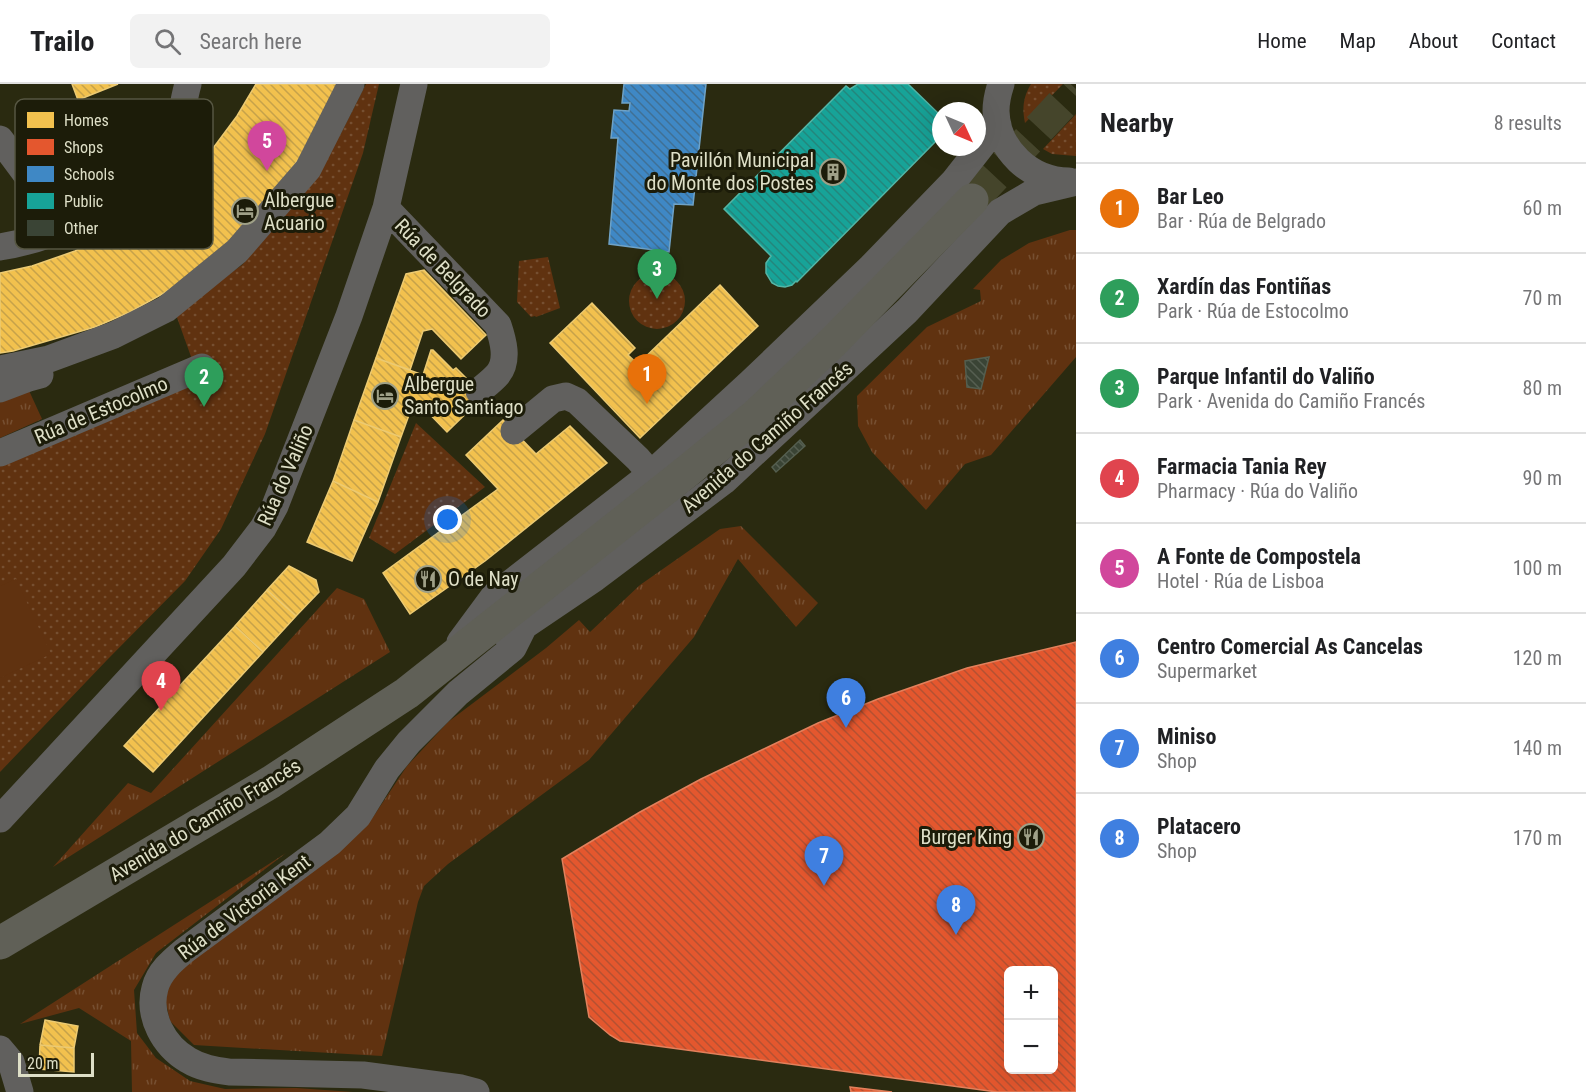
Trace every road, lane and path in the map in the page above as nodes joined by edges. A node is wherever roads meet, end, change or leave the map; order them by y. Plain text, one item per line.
1 (188, 84) edge
2 (351, 84) edge
3 (414, 84) edge
4 (996, 98) edge
5 (184, 99) edge
6 (0, 139) edge
7 (15, 159) edge
8 (1076, 181) edge
9 (972, 200) tunnel mouth
10 (386, 208) junction
11 (15, 245) edge
12 (0, 247) edge
13 (202, 367) dead end
14 (0, 369) edge
15 (64, 369) dead end
16 (0, 389) edge
17 (479, 391) dead end
18 (514, 431) dead end
19 (0, 453) edge
20 (651, 474) junction
21 (524, 627) junction
22 (444, 662) junction
23 (407, 693) junction
24 (0, 819) edge
25 (0, 944) edge
26 (0, 1049) edge
27 (414, 1087) edge
28 (20, 1092) edge
29 (476, 1092) edge

1 - 5 street
2 - 14 street
3 - 10 street, Rúa do Valiño
4 - 8 street
4 - 20 street, Avenida do Camiño Francés
6 - 7 street
8 - 21 street, Avenida do Camiño Francés
9 - 22 main road, Avenida do Camiño Francés
10 - 17 street, Rúa de Belgrado
10 - 24 street, Rúa do Valiño
11 - 12 street
13 - 19 street, Rúa de Estocolmo
15 - 16 street
18 - 20 street
20 - 22 street, Avenida do Camiño Francés
21 - 23 street, Avenida do Camiño Francés
21 - 27 street, Rúa de Victoria Kent
22 - 23 main road, Avenida do Camiño Francés
23 - 25 main road, Avenida do Camiño Francés
26 - 28 street
27 - 29 street, Rúa de Victoria Kent

